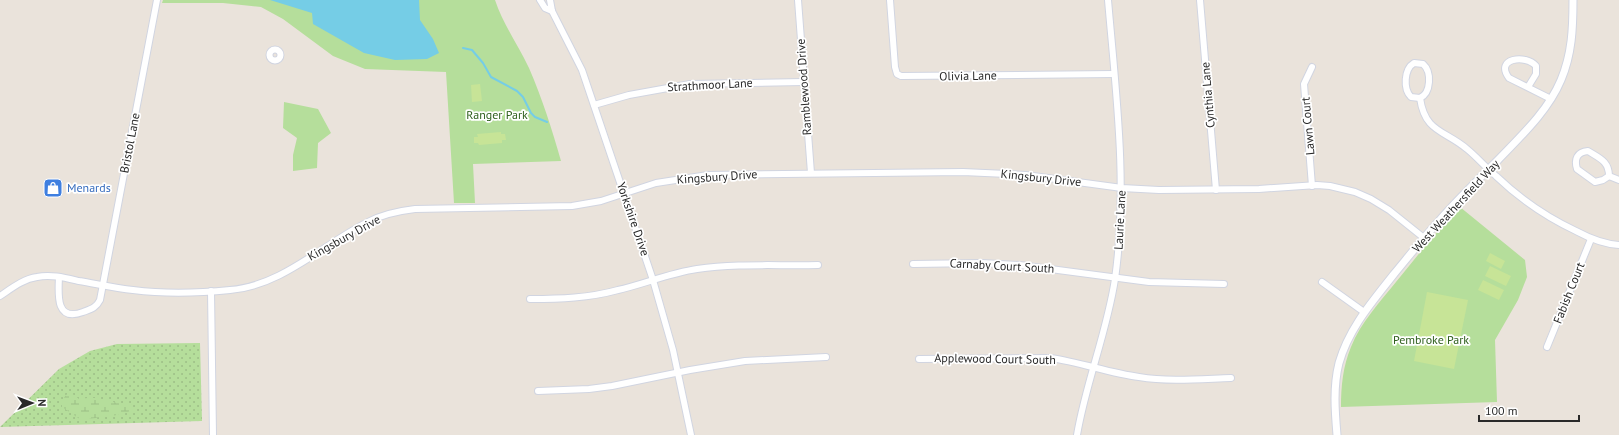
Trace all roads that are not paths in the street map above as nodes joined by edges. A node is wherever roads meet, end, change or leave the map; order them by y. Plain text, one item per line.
1 (157, 0) edge
2 (540, 0) edge
3 (550, 0) edge
4 (798, 0) edge
5 (890, 0) edge
6 (1108, 0) edge
7 (1200, 0) edge
8 (1573, 0) edge
9 (552, 11) junction
10 (1312, 67) dead end
11 (1114, 74) junction
12 (804, 82) junction
13 (1528, 87) junction
14 (1420, 98) junction
15 (1551, 99) junction
16 (594, 105) junction
17 (1488, 169) junction
18 (811, 173) junction
19 (1609, 176) junction
20 (1619, 180) edge
21 (1312, 186) junction
22 (1122, 188) junction
23 (1216, 190) junction
24 (624, 193) junction
25 (1424, 238) junction
26 (1591, 239) junction
27 (1619, 245) edge
28 (913, 264) dead end
29 (818, 265) dead end
30 (59, 277) junction
31 (1115, 278) junction
32 (653, 280) junction
33 (1322, 282) dead end
34 (1224, 284) dead end
35 (103, 285) junction
36 (211, 291) junction
37 (0, 296) edge
38 (530, 300) dead end
39 (1364, 312) junction
40 (1547, 347) dead end
41 (826, 356) dead end
42 (919, 359) dead end
43 (1095, 367) junction
44 (678, 372) junction
45 (1231, 378) dead end
46 (538, 391) dead end
47 (212, 435) edge
48 (691, 435) edge
49 (1077, 435) edge
50 (1337, 435) edge

1 - 35 street, Bristol Lane
2 - 9 street, Yorkshire Drive
3 - 9 street, Yorkshire Drive
4 - 12 street, Ramblewood Drive
5 - 11 street, Olivia Lane
6 - 11 street, Laurie Lane
7 - 23 street, Cynthia Lane
8 - 15 street, West Weathersfield Way
9 - 16 street, Yorkshire Drive
10 - 21 street, Lawn Court
11 - 22 street, Laurie Lane
12 - 16 street, Strathmoor Lane
12 - 18 street, Ramblewood Drive
13 - 13 street
13 - 15 street
14 - 14 street
14 - 17 street
15 - 17 street, West Weathersfield Way
16 - 24 street, Yorkshire Drive
17 - 25 street, West Weathersfield Way
17 - 26 street
18 - 22 street, Kingsbury Drive
18 - 24 street, Kingsbury Drive
19 - 19 street
19 - 20 street
21 - 23 street, Kingsbury Drive
21 - 25 street, Kingsbury Drive
22 - 23 street, Kingsbury Drive
22 - 31 street, Laurie Lane
24 - 32 street, Yorkshire Drive
24 - 36 street, Kingsbury Drive
25 - 39 street, West Weathersfield Way
26 - 27 street
26 - 40 street, Fabish Court
28 - 31 street, Carnaby Court South
29 - 32 street
30 - 35 street, Kingsbury Drive
30 - 35 street, Bristol Lane
30 - 37 street, Kingsbury Drive
31 - 34 street, Carnaby Court South
31 - 43 street, Laurie Lane
32 - 38 street
32 - 44 street, Yorkshire Drive
33 - 39 street
35 - 36 street, Kingsbury Drive
36 - 47 street
39 - 50 street, West Weathersfield Way
41 - 44 street
42 - 43 street, Applewood Court South
43 - 45 street, Applewood Court South
43 - 49 street, Laurie Lane
44 - 46 street
44 - 48 street, Yorkshire Drive

